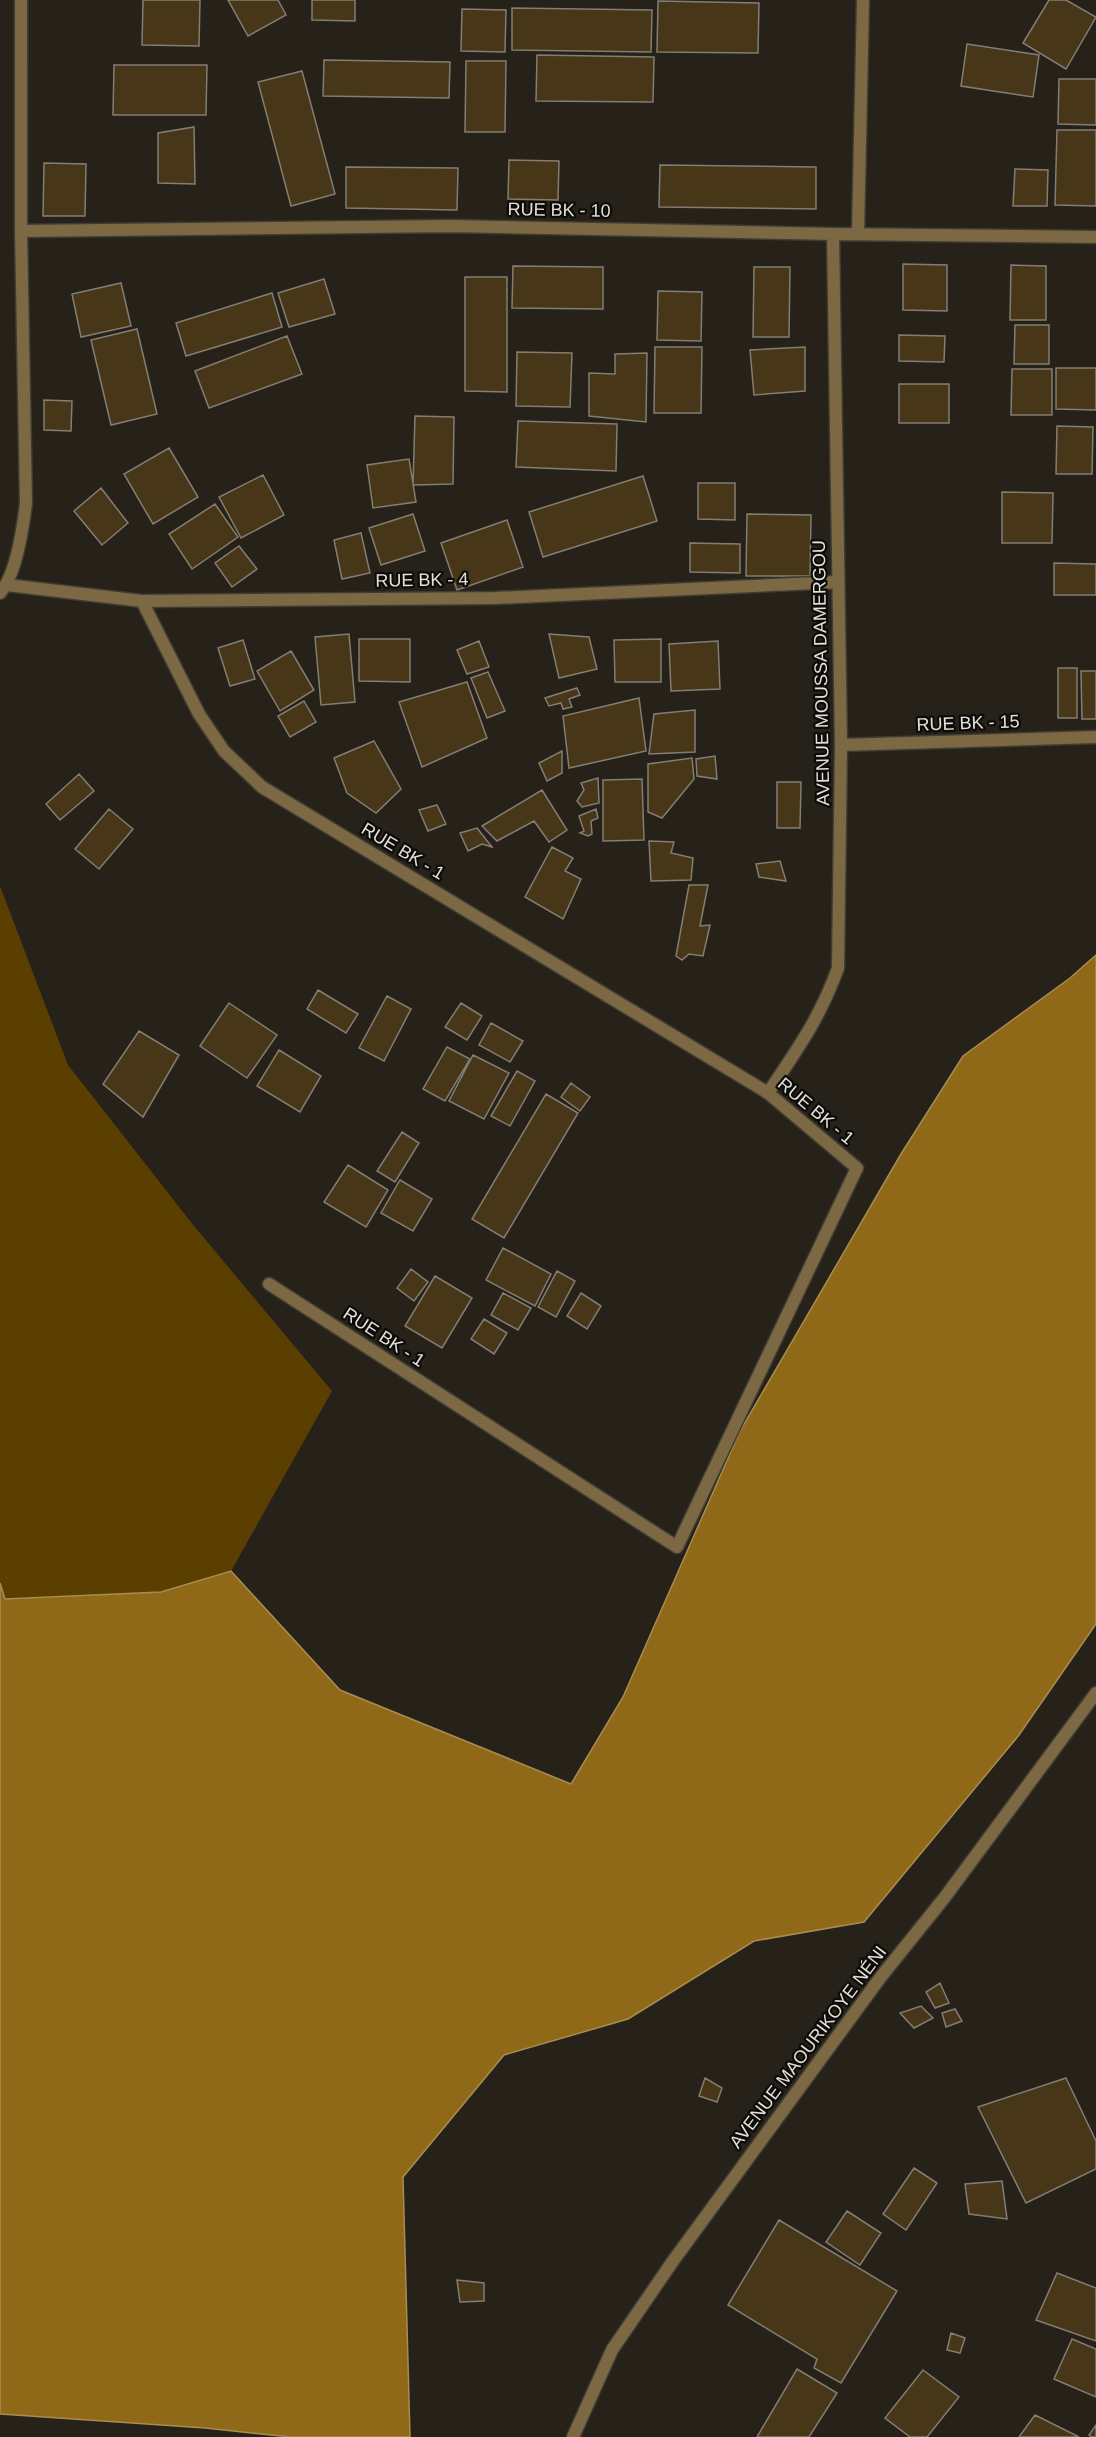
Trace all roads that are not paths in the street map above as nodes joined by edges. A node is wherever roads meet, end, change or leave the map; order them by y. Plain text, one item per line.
1 (21, 0) edge
2 (863, 0) edge
3 (21, 231) junction
4 (833, 234) junction
5 (858, 234) junction
6 (1096, 237) edge
7 (838, 582) junction
8 (4, 589) edge
9 (142, 601) junction
10 (1096, 738) edge
11 (841, 745) junction
12 (768, 1093) junction
13 (269, 1284) dead end
14 (1096, 1693) edge
15 (573, 2437) edge

1 - 3 street
2 - 5 street
3 - 4 street, RUE BK - 10
3 - 8 street
4 - 5 street, RUE BK - 10
4 - 7 street, AVENUE MOUSSA DAMERGOU
5 - 6 street, RUE BK - 10
7 - 9 street, RUE BK - 4
7 - 11 street, AVENUE MOUSSA DAMERGOU
8 - 9 street, RUE BK - 4
9 - 12 street, RUE BK - 1
10 - 11 street, RUE BK - 15
11 - 12 street, AVENUE MOUSSA DAMERGOU
12 - 13 street, RUE BK - 1
14 - 15 street, AVENUE MAOURIKOYE NÉNI

